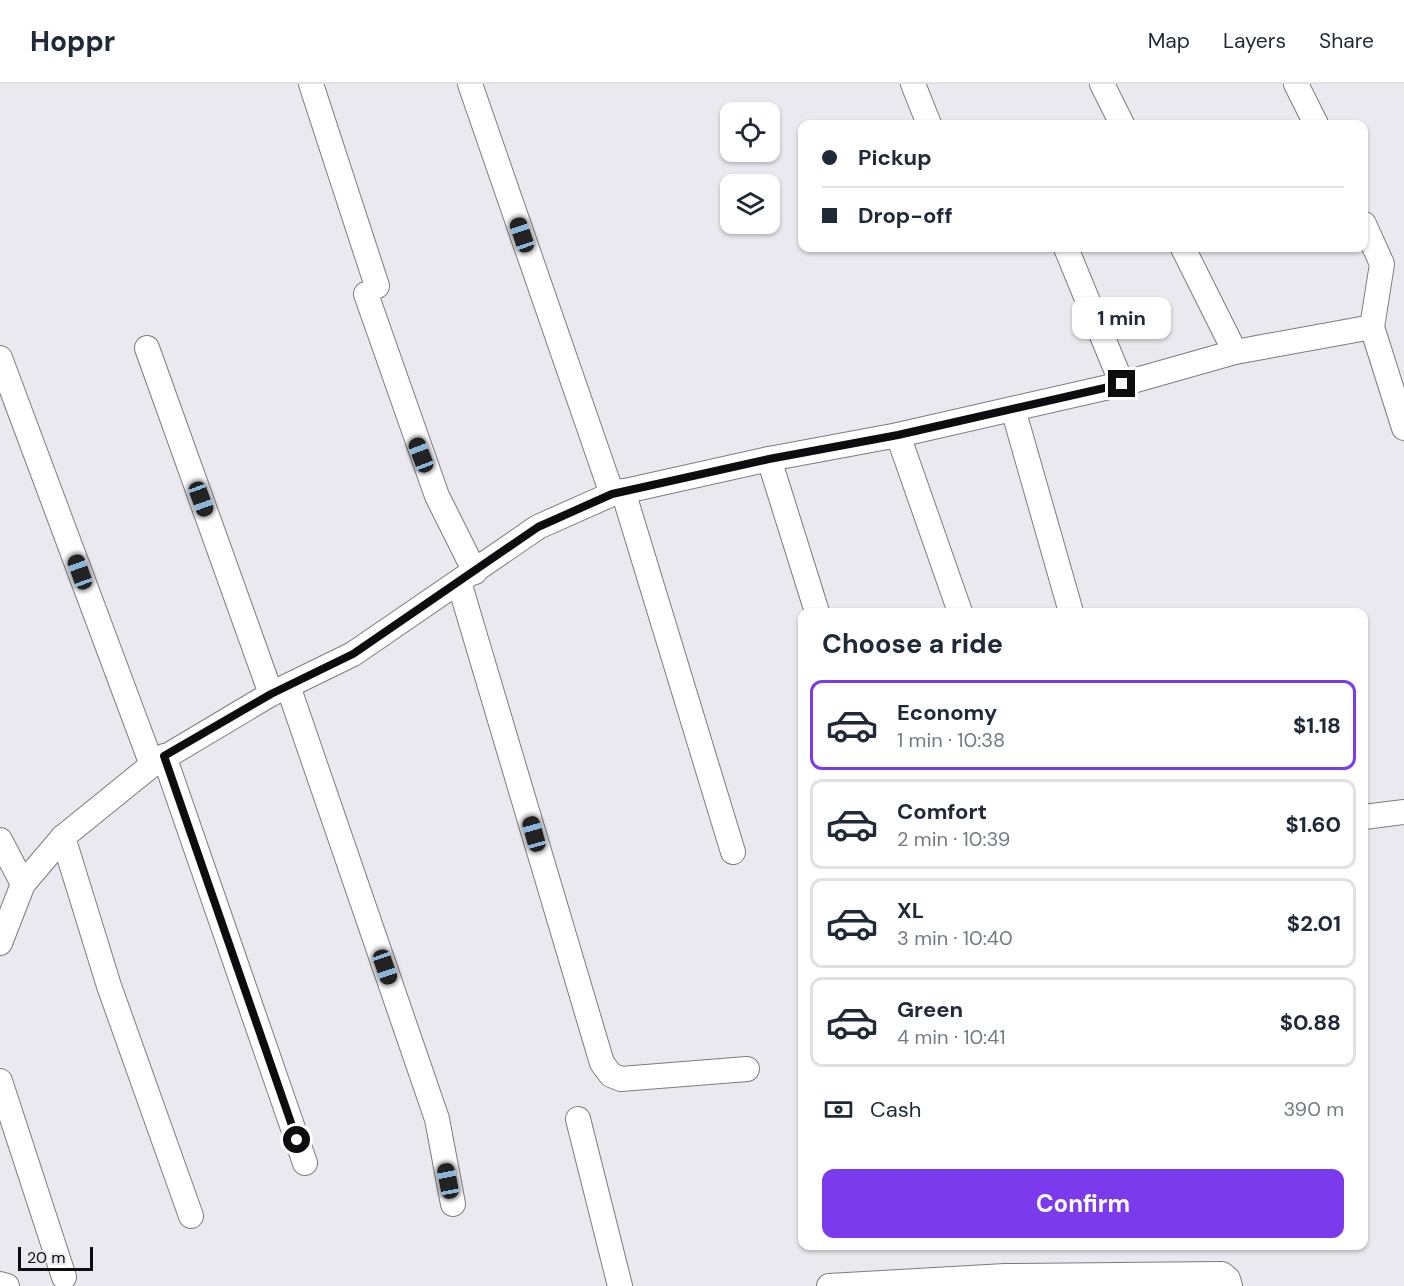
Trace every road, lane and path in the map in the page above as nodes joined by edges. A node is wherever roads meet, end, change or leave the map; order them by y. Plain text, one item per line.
1 (311, 84) edge
2 (470, 84) edge
3 (913, 84) edge
4 (1102, 84) edge
5 (1296, 84) edge
6 (927, 120) edge
7 (1120, 120) edge
8 (1314, 120) edge
9 (1368, 233) edge
10 (1068, 252) edge
11 (1185, 252) edge
12 (1372, 327) junction
13 (147, 348) dead end
14 (1234, 352) junction
15 (0, 358) edge
16 (1122, 384) junction
17 (1013, 409) junction
18 (1404, 428) edge
19 (898, 435) junction
20 (769, 459) junction
21 (617, 492) junction
22 (467, 577) junction
23 (816, 608) edge
24 (959, 608) edge
25 (1070, 608) edge
26 (279, 690) junction
27 (158, 760) junction
28 (1404, 812) edge
29 (1368, 816) edge
30 (63, 837) junction
31 (0, 840) edge
32 (733, 852) dead end
33 (23, 884) junction
34 (0, 943) edge
35 (747, 1069) dead end
36 (0, 1081) edge
37 (578, 1119) dead end
38 (304, 1163) dead end
39 (453, 1204) dead end
40 (191, 1215) dead end
41 (64, 1277) dead end
42 (0, 1284) edge
43 (8, 1286) edge
44 (620, 1286) edge
45 (829, 1286) edge
46 (1230, 1286) edge

1 - 22 street
2 - 21 street
3 - 6 street
4 - 7 street
5 - 8 street
9 - 12 street
10 - 16 street
11 - 14 street
12 - 14 street
12 - 18 street
13 - 26 street
14 - 16 street
15 - 27 street
16 - 17 street
17 - 19 street
17 - 25 street
19 - 20 street
19 - 24 street
20 - 21 street
20 - 23 street
21 - 22 street
21 - 32 street
22 - 26 street
22 - 35 street
26 - 27 street
26 - 39 street
27 - 30 street
27 - 38 street
28 - 29 street
30 - 33 street
30 - 40 street
31 - 33 street
33 - 34 street
36 - 41 street
37 - 44 street
42 - 43 street
45 - 46 street

